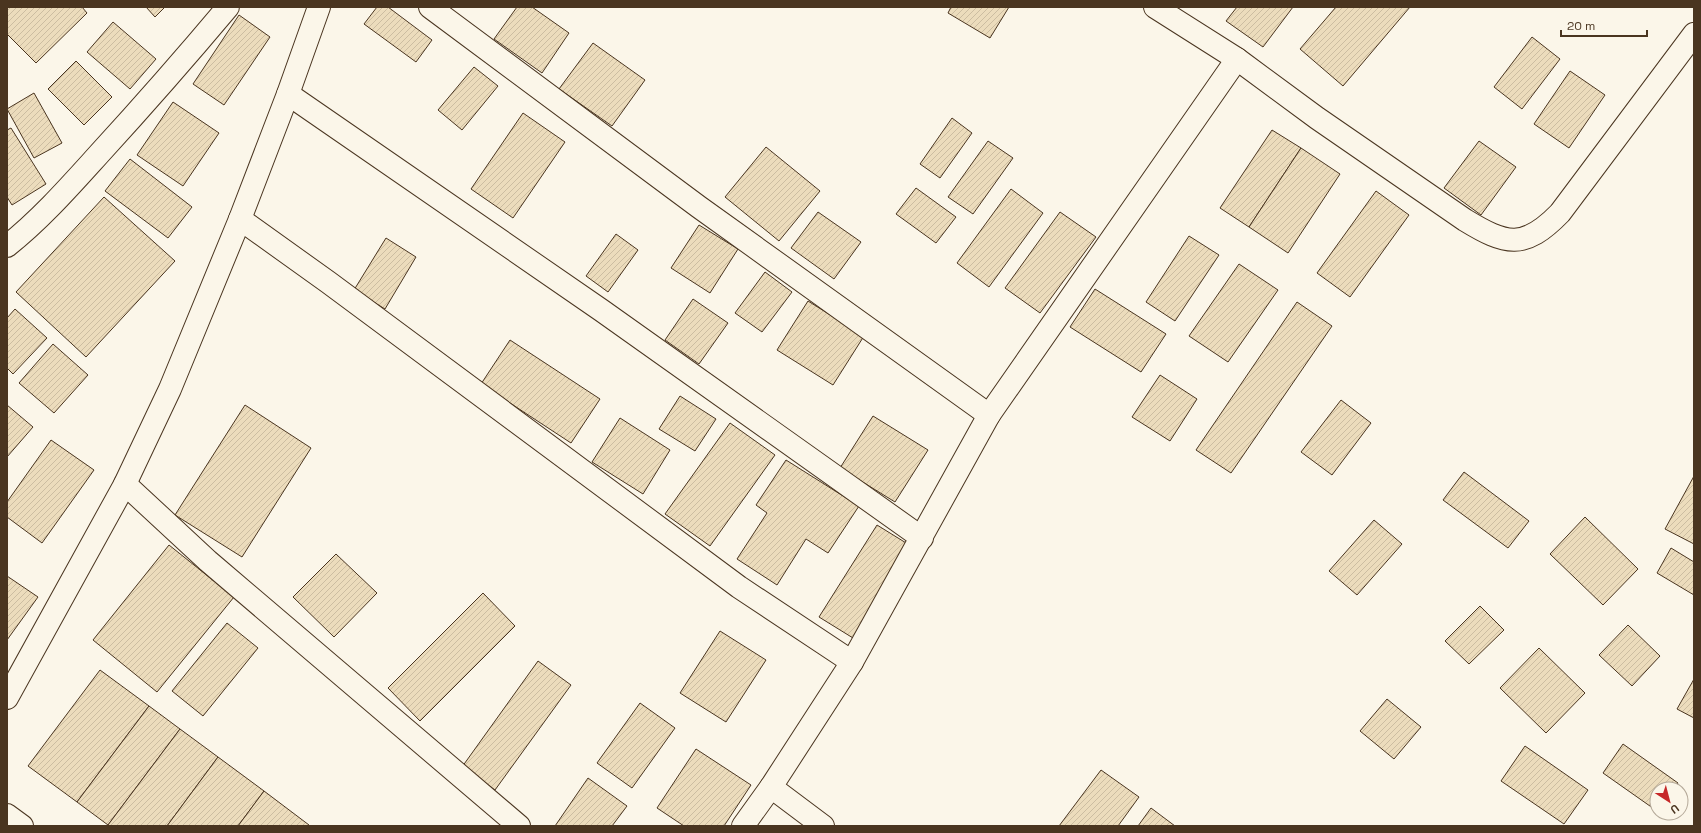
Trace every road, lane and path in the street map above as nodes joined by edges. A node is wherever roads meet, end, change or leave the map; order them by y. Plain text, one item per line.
1 (228, 7) edge
2 (319, 7) edge
3 (430, 7) edge
4 (1155, 7) edge
5 (1694, 34) edge
6 (1236, 59) junction
7 (288, 94) junction
8 (240, 219) junction
9 (7, 246) edge
10 (989, 415) junction
11 (125, 484) junction
12 (922, 538) junction
13 (852, 662) junction
14 (7, 698) edge
15 (771, 787) junction
16 (7, 815) edge
17 (22, 826) edge
18 (519, 826) edge
19 (743, 826) edge
20 (823, 826) edge

1 - 9 street
2 - 7 street
3 - 10 street
4 - 6 street
5 - 6 street
6 - 10 street
7 - 8 street
7 - 12 street
8 - 11 street
8 - 13 street
10 - 12 street
11 - 14 street
11 - 18 street
12 - 13 street
13 - 15 street
15 - 19 street
15 - 20 street
16 - 17 street

